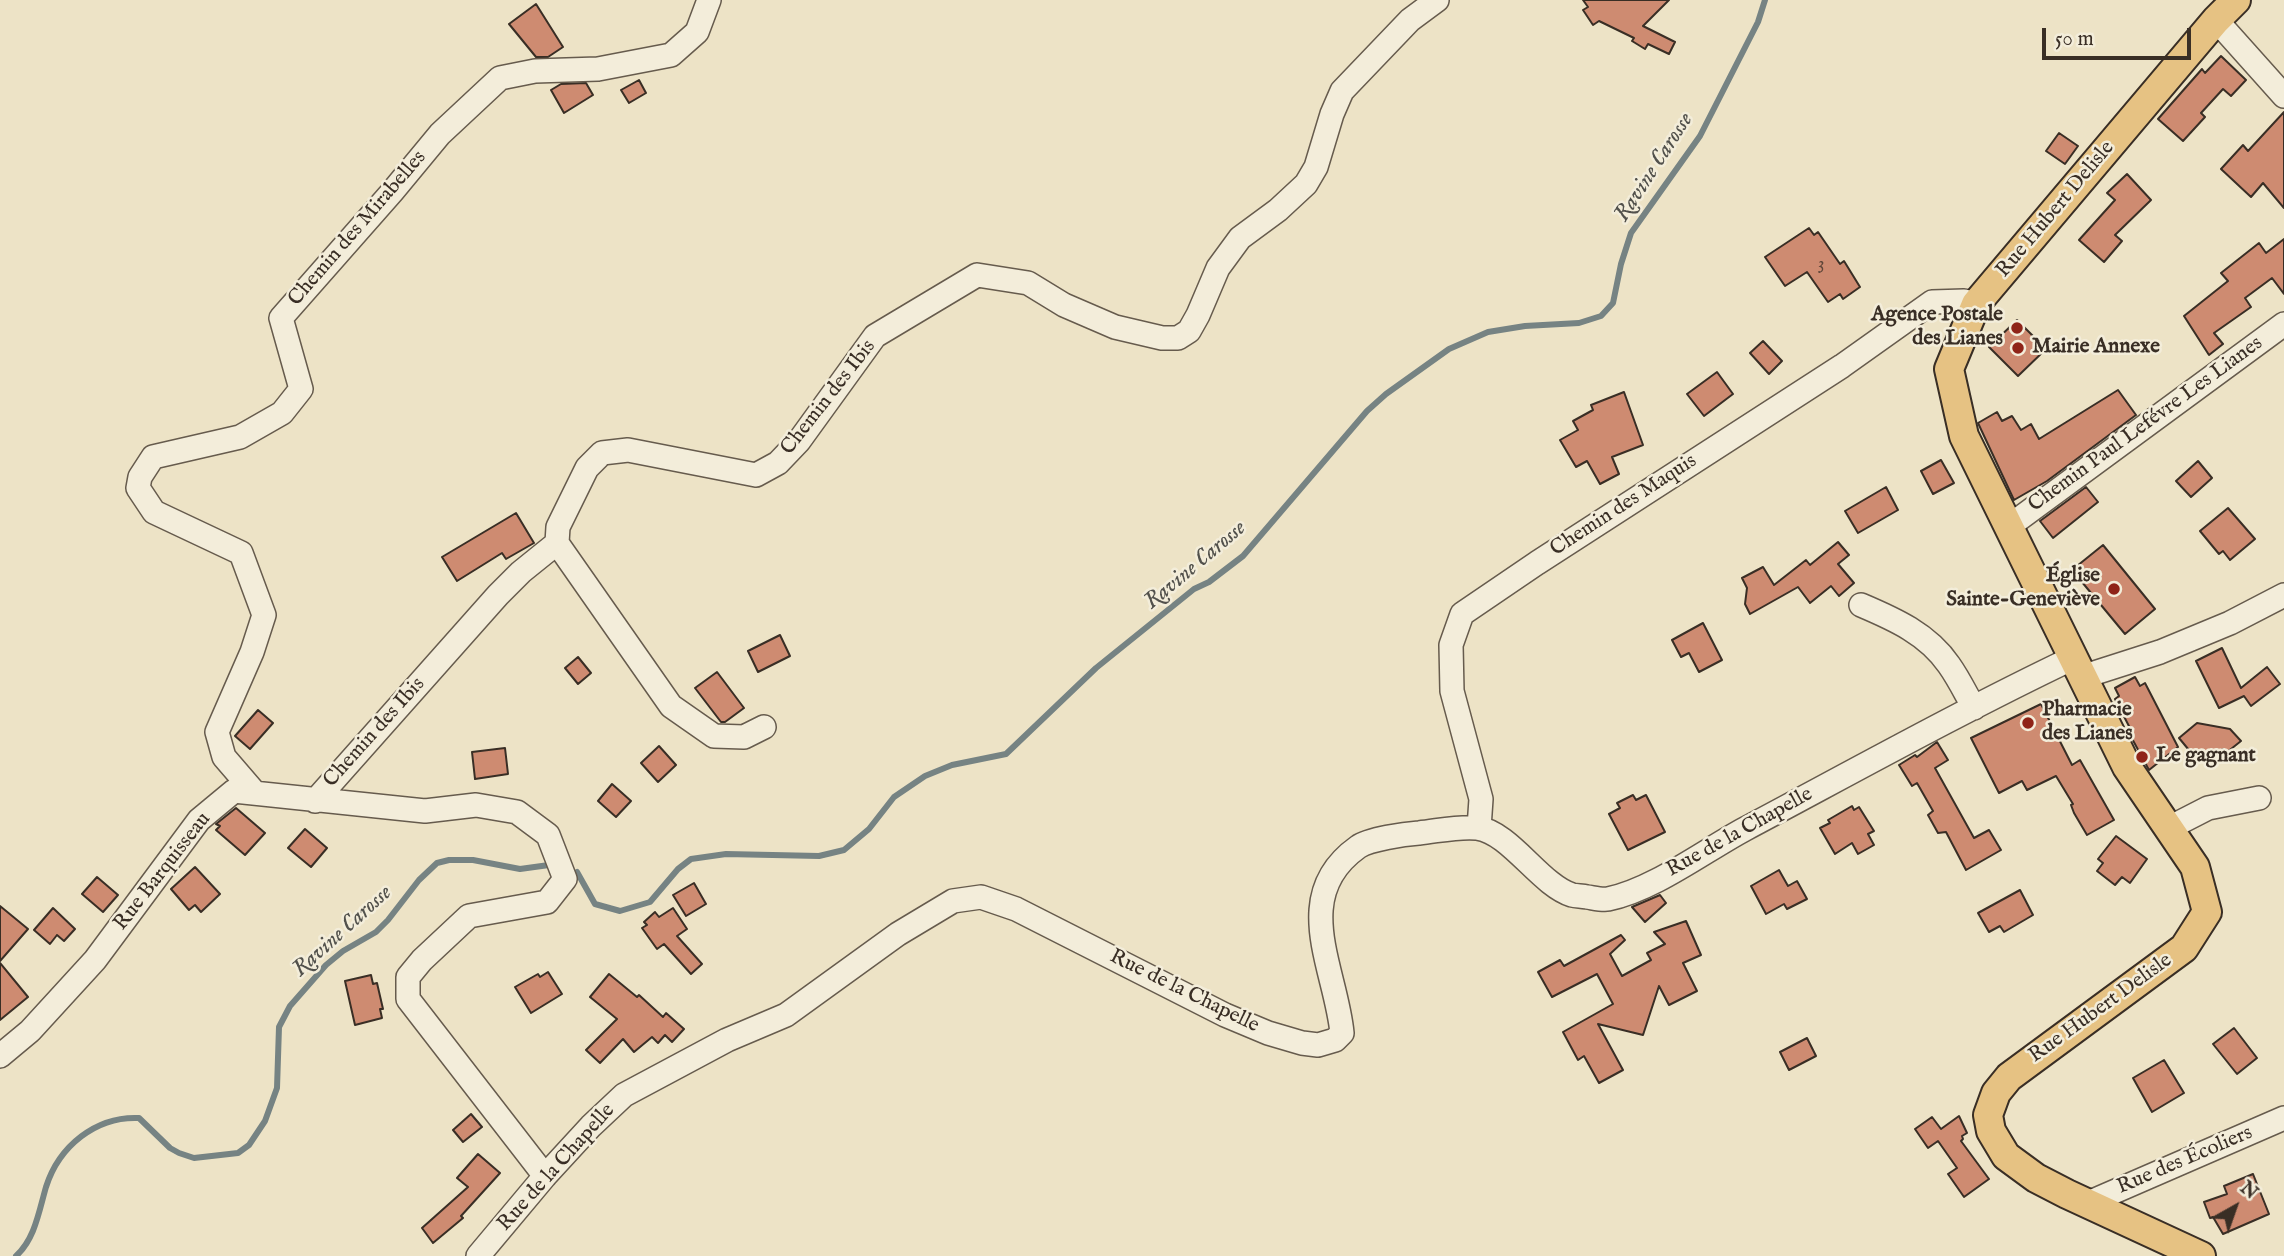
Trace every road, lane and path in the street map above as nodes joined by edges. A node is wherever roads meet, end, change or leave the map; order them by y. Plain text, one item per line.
1 (709, 0) edge
2 (1437, 0) edge
3 (2236, 0) edge
4 (2216, 20) junction
5 (2284, 96) edge
6 (1976, 304) junction
7 (2284, 324) edge
8 (2008, 527) junction
9 (556, 543) junction
10 (2284, 595) edge
11 (1861, 605) dead end
12 (2078, 667) junction
13 (1974, 708) junction
14 (764, 727) dead end
15 (255, 793) junction
16 (2259, 798) dead end
17 (315, 801) junction
18 (1479, 828) junction
19 (2169, 828) junction
20 (0, 1056) edge
21 (2284, 1118) edge
22 (545, 1177) junction
23 (2086, 1204) junction
24 (478, 1256) edge
25 (2201, 1256) edge

1 - 15 street, Chemin des Mirabelles
2 - 9 street, Chemin des Ibis
3 - 4 main road, Rue Hubert Delisle
4 - 5 street
4 - 6 main road, Rue Hubert Delisle
6 - 8 main road, Rue Hubert Delisle
6 - 18 street, Chemin des Maquis
7 - 8 street, Chemin Paul Lefévre Les Lianes
8 - 12 main road, Rue Hubert Delisle
9 - 14 street
9 - 17 street, Chemin des Ibis
10 - 12 street, Rue de la Chapelle
11 - 13 street
12 - 13 street, Rue de la Chapelle
12 - 19 main road, Rue Hubert Delisle
13 - 18 street, Rue de la Chapelle
15 - 17 street, Rue Barquisseau
15 - 20 street, Rue Barquisseau
16 - 19 street
17 - 22 street, Rue Barquisseau
18 - 22 street, Rue de la Chapelle
19 - 23 main road, Rue Hubert Delisle
21 - 23 street, Rue des Écoliers
22 - 24 street, Rue de la Chapelle
23 - 25 main road, Rue Hubert Delisle

